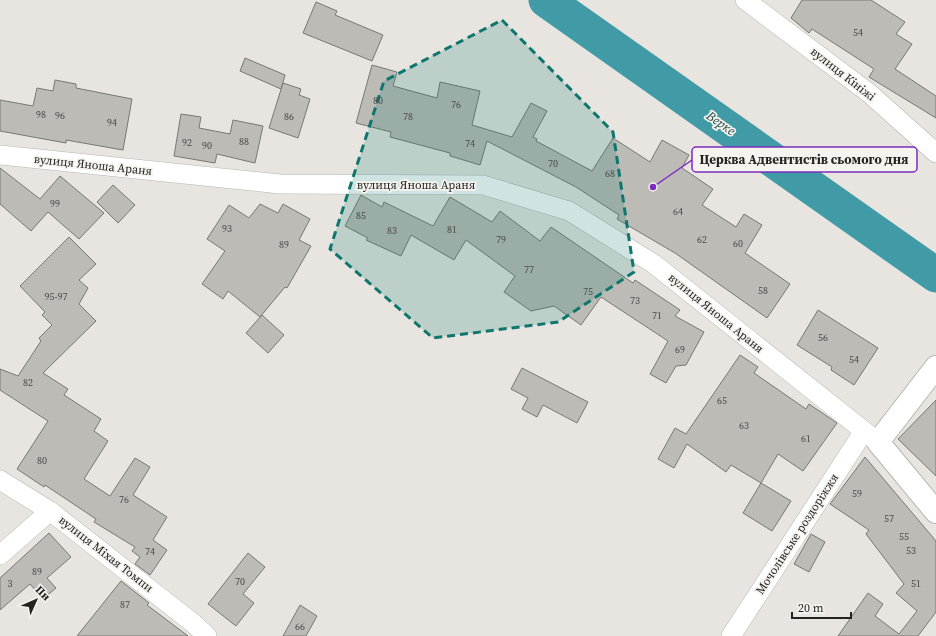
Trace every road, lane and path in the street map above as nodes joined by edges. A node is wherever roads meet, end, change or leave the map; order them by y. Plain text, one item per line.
1 (745, 0) edge
2 (936, 153) edge
3 (0, 155) edge
4 (936, 367) edge
5 (871, 437) junction
6 (0, 480) edge
7 (50, 511) junction
8 (936, 512) edge
9 (0, 555) edge
10 (206, 636) edge
11 (730, 636) edge

1 - 2 street, вулиця Кініжі
3 - 5 street, вулиця Яноша Араня
4 - 5 street
5 - 8 street, вулиця Яноша Араня
5 - 11 street, Мочолівське роздоріжжя
6 - 7 street, вулиця Міхая Томпи
7 - 9 street
7 - 10 street, вулиця Міхая Томпи

